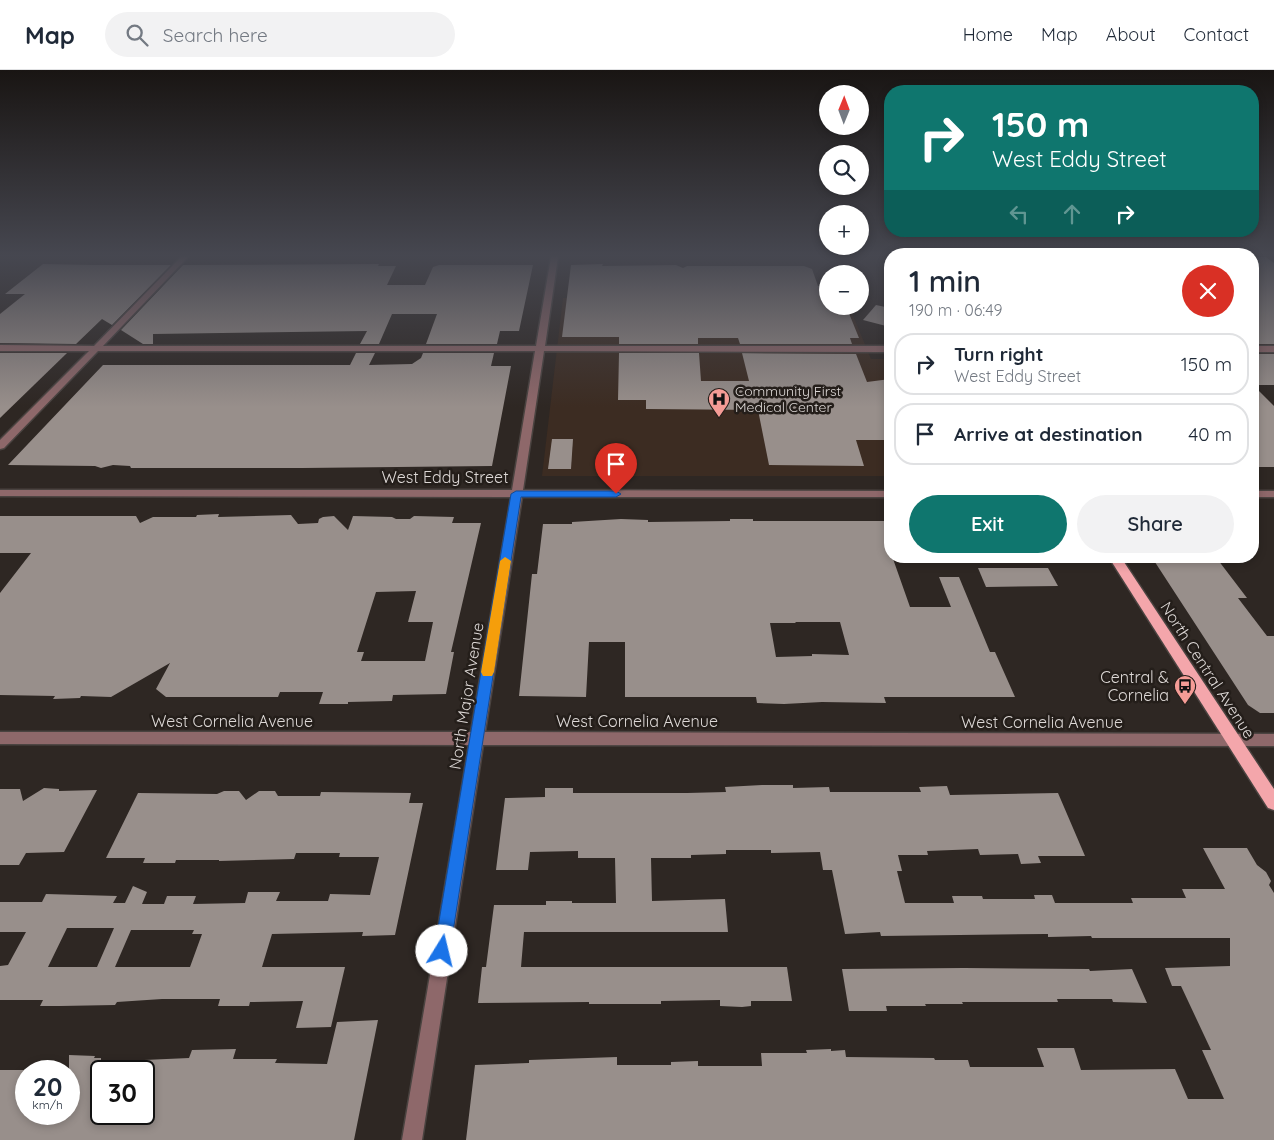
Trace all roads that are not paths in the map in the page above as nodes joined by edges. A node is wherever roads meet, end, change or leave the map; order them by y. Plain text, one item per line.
1 (137, 307) edge
2 (547, 307) edge
3 (0, 348) edge
4 (97, 348) junction
5 (540, 349) junction
6 (884, 349) edge
7 (1259, 349) edge
8 (1274, 349) edge
9 (0, 446) edge
10 (0, 493) edge
11 (516, 494) junction
12 (884, 494) edge
13 (1259, 494) edge
14 (1274, 494) edge
15 (1119, 563) edge
16 (0, 738) edge
17 (477, 739) junction
18 (1233, 740) junction
19 (1274, 740) edge
20 (1274, 803) edge
21 (412, 1140) edge

1 - 4 street
2 - 5 street, North Major Avenue
3 - 4 street
4 - 5 street
4 - 9 street
5 - 6 street
5 - 11 street, North Major Avenue
7 - 8 street
10 - 11 street, West Eddy Street
11 - 12 street, West Eddy Street
11 - 17 street, North Major Avenue
13 - 14 street
15 - 18 main road, North Central Avenue
16 - 17 street, West Cornelia Avenue
17 - 18 street, West Cornelia Avenue
17 - 21 street, North Major Avenue
18 - 19 street, West Cornelia Avenue
18 - 20 main road, North Central Avenue

